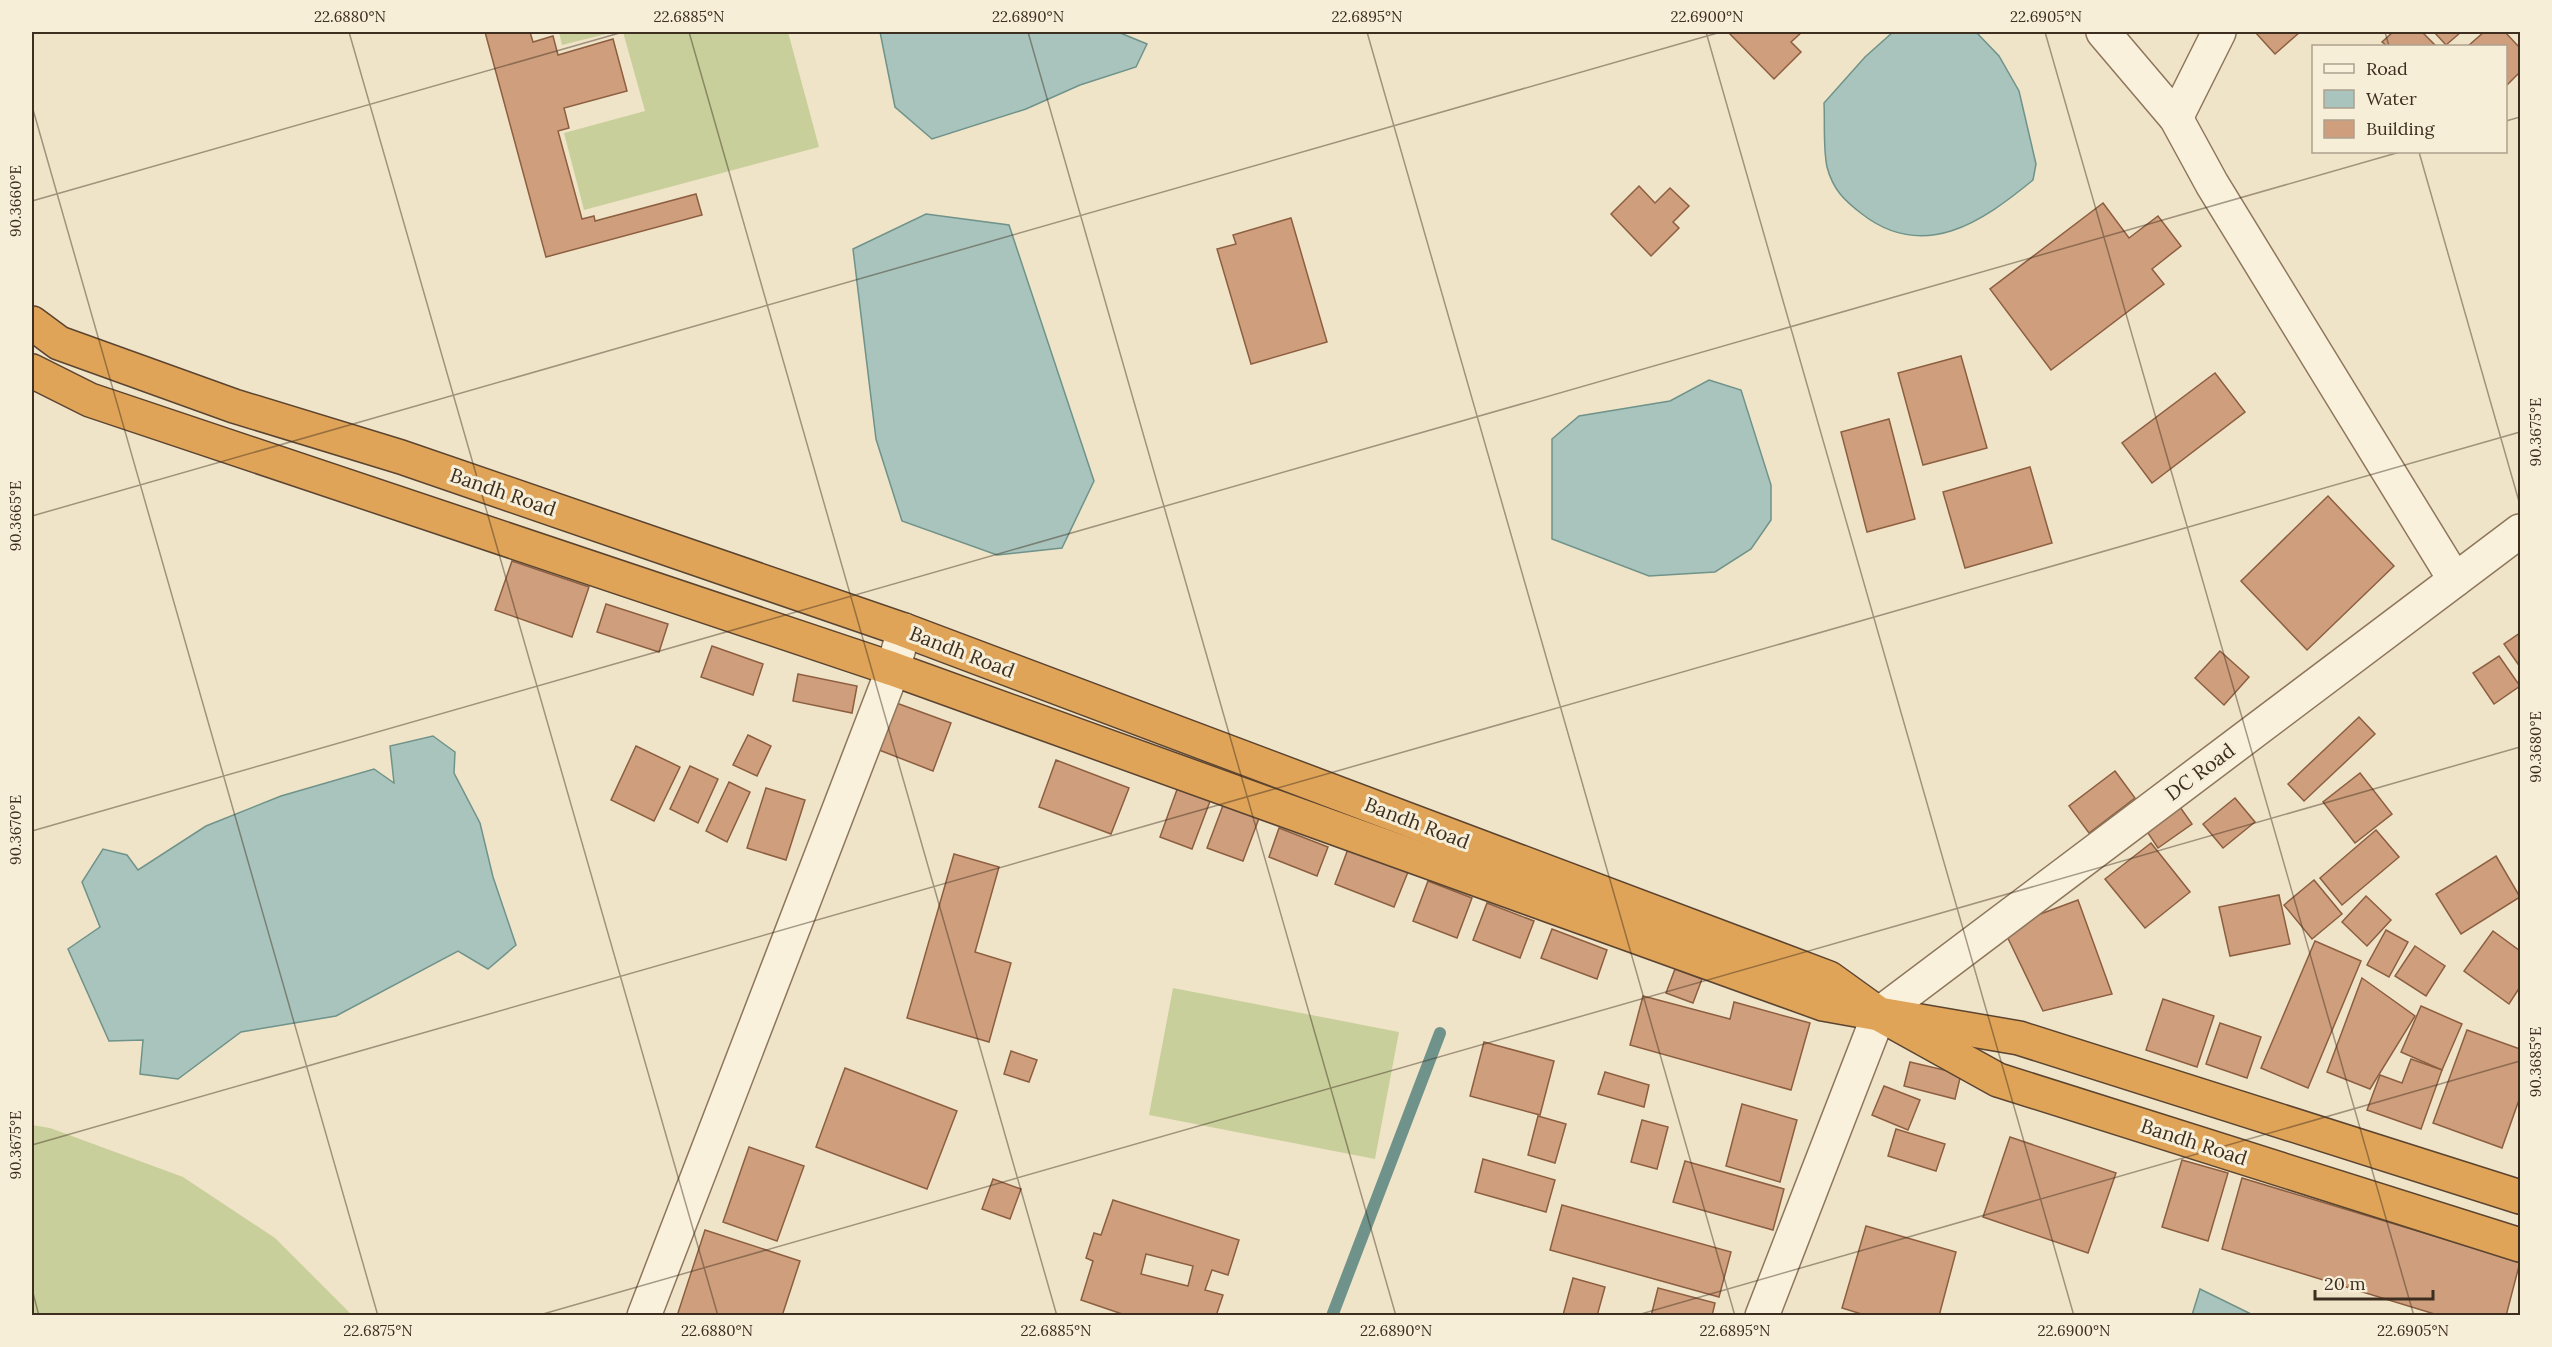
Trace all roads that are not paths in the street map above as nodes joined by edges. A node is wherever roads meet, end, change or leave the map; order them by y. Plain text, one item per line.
1 (2103, 32) edge
2 (2219, 32) edge
3 (2176, 118) junction
4 (32, 323) edge
5 (32, 370) edge
6 (2520, 531) edge
7 (2455, 580) junction
8 (904, 630) junction
9 (893, 669) junction
10 (1879, 1014) junction
11 (2520, 1197) edge
12 (2520, 1245) edge
13 (644, 1316) edge
14 (1762, 1316) edge

1 - 3 street
2 - 3 street
3 - 7 street
4 - 8 highway, Bandh Road
5 - 9 highway, Bandh Road
6 - 7 street, DC Road
7 - 10 street, DC Road
8 - 9 street
8 - 10 highway, Bandh Road
9 - 10 highway, Bandh Road
9 - 13 street
10 - 11 highway, Bandh Road
10 - 12 highway, Bandh Road
10 - 14 street

